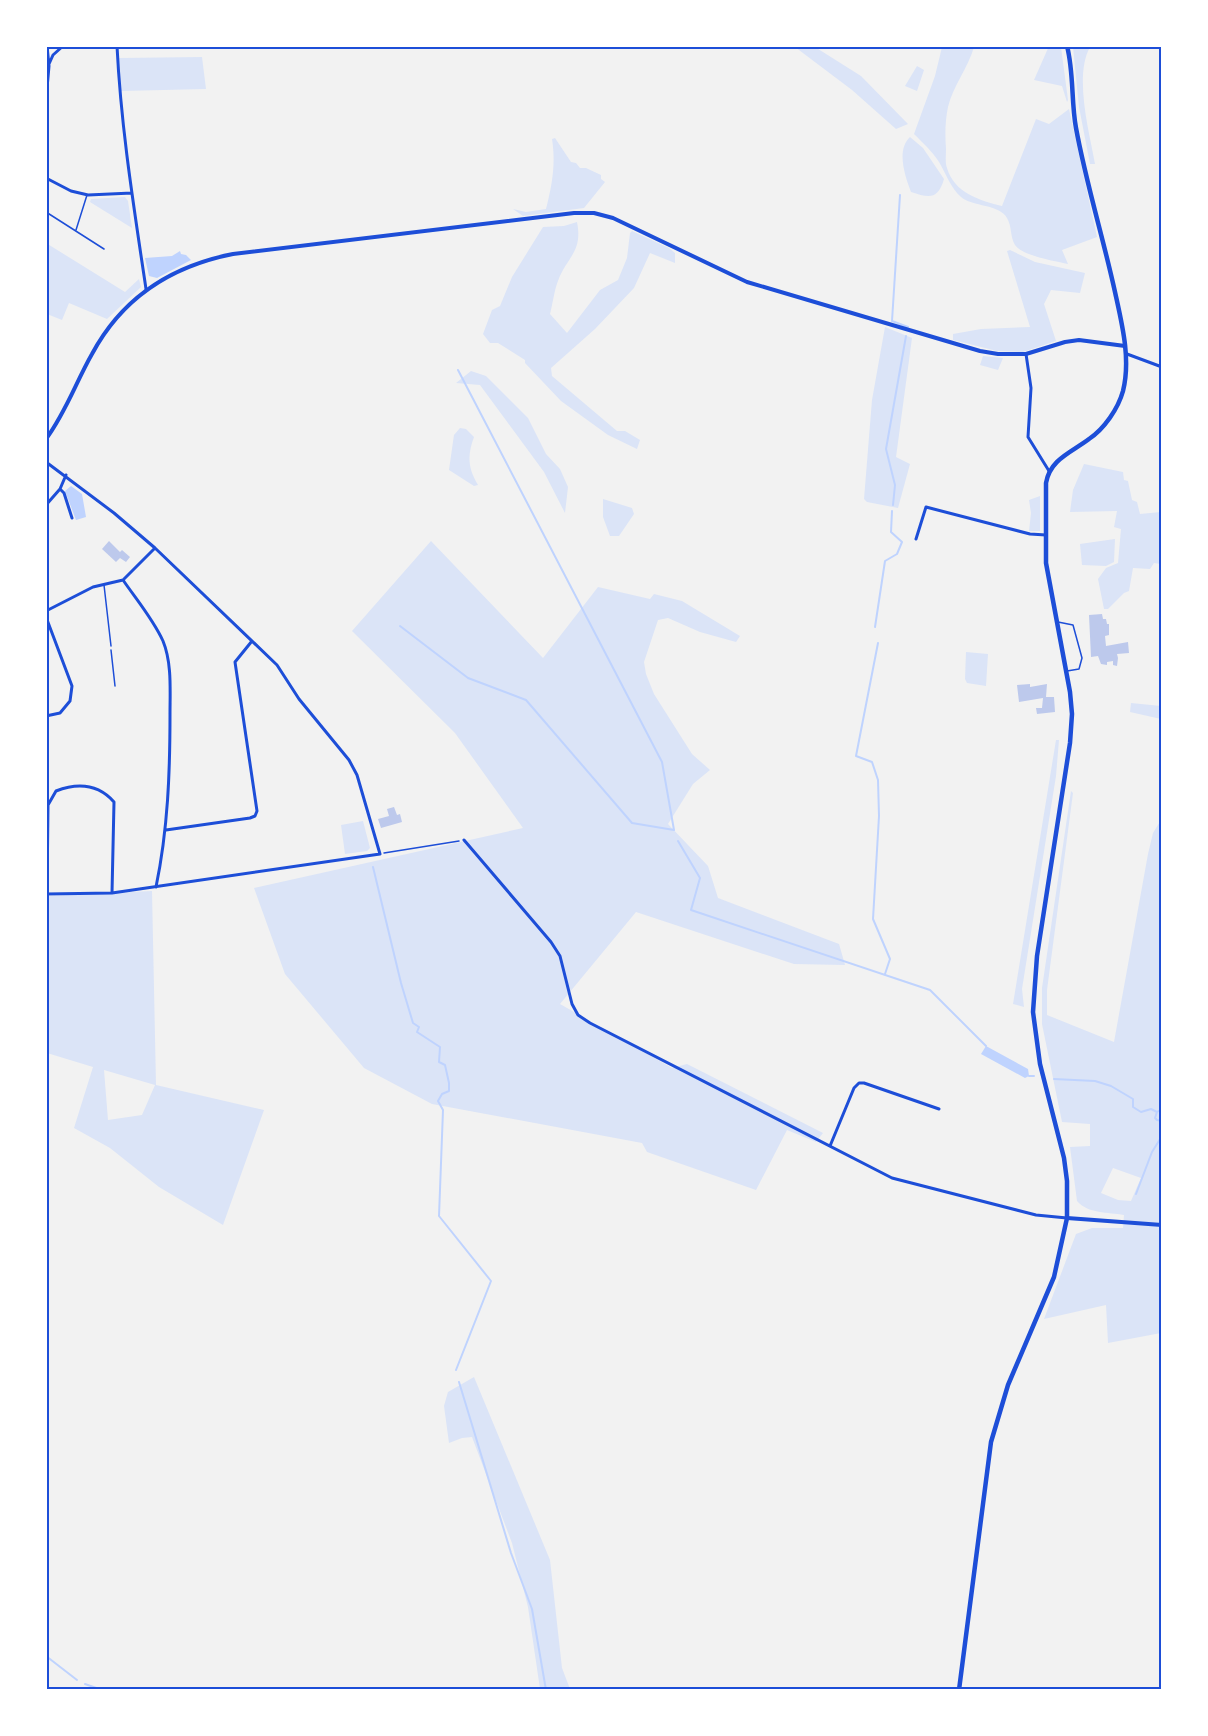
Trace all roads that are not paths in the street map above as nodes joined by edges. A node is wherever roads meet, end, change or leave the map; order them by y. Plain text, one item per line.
1 (47, 46) edge
2 (63, 46) edge
3 (117, 46) edge
4 (1067, 46) edge
5 (49, 66) junction
6 (46, 99) edge
7 (46, 178) edge
8 (132, 193) junction
9 (88, 195) junction
10 (46, 212) edge
11 (76, 230) junction
12 (104, 249) dead end
13 (146, 289) junction
14 (1125, 346) junction
15 (1026, 354) junction
16 (1126, 354) junction
17 (1161, 368) edge
18 (46, 439) edge
19 (46, 462) edge
20 (1049, 471) junction
21 (66, 475) junction
22 (60, 489) junction
23 (46, 505) edge
24 (72, 518) dead end
25 (1046, 534) junction
26 (916, 539) dead end
27 (154, 548) junction
28 (123, 580) junction
29 (104, 584) junction
30 (46, 611) edge
31 (46, 618) edge
32 (1057, 622) junction
33 (252, 641) junction
34 (111, 646) road end
35 (1066, 671) junction
36 (46, 716) edge
37 (166, 830) junction
38 (464, 840) road end
39 (156, 886) junction
40 (112, 893) junction
41 (47, 894) edge
42 (939, 1109) dead end
43 (830, 1146) junction
44 (1067, 1218) junction
45 (1161, 1225) edge
46 (959, 1689) edge

1 - 5 street
2 - 5 street
3 - 8 street
4 - 14 main road
5 - 6 street
7 - 9 street
8 - 9 street
8 - 13 street
9 - 11 lane
10 - 11 lane
11 - 12 lane
13 - 15 street
13 - 18 street
14 - 15 street
14 - 16 main road
15 - 20 street
16 - 17 street
16 - 20 main road
19 - 21 street
20 - 25 main road
21 - 22 street
21 - 27 street
22 - 23 street
22 - 24 street
25 - 26 street
25 - 32 main road
27 - 28 street
27 - 33 street
28 - 29 street
28 - 37 street
29 - 30 street
29 - 34 lane
31 - 36 street
32 - 35 main road
32 - 35 lane
33 - 37 street
33 - 39 street
35 - 44 main road
37 - 39 street
38 - 43 street
39 - 40 street
40 - 41 street
40 - 41 street
42 - 43 street
43 - 44 street
44 - 45 street
44 - 46 main road

